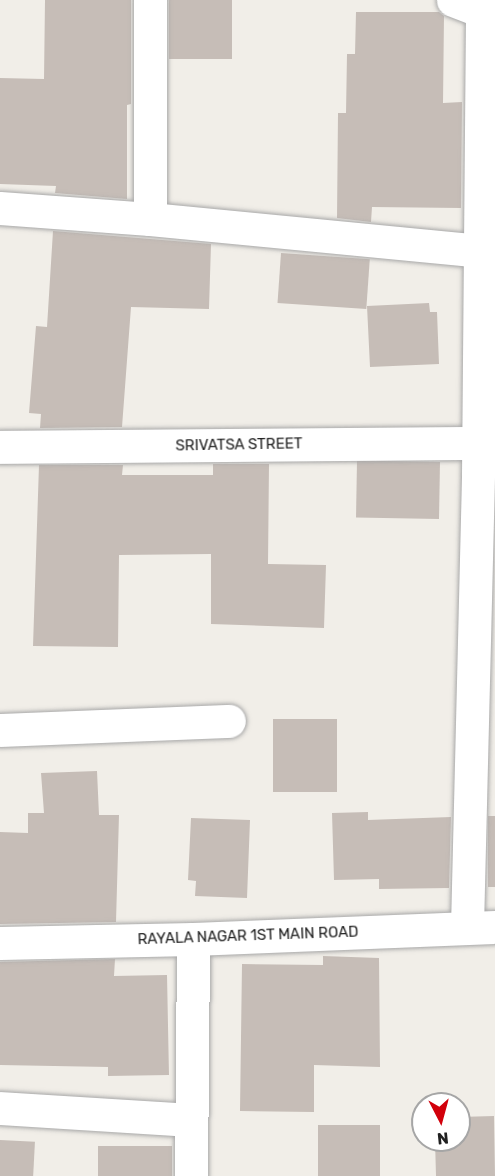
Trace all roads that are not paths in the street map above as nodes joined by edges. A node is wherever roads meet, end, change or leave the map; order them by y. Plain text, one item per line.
1 (150, 0) edge
2 (472, 4) edge
3 (0, 208) edge
4 (150, 219) junction
5 (480, 251) junction
6 (0, 447) edge
7 (484, 464) edge
8 (229, 722) dead end
9 (0, 730) edge
10 (481, 927) edge
11 (193, 939) junction
12 (0, 943) edge
13 (0, 1108) edge
14 (191, 1120) junction
15 (191, 1176) edge

1 - 4 street
2 - 5 street
3 - 4 street
4 - 5 street
5 - 7 street
6 - 7 street, SRIVATSA STREET
7 - 10 street
8 - 9 street
10 - 11 street, RAYALA NAGAR 1ST MAIN ROAD
11 - 12 street, RAYALA NAGAR 1ST MAIN ROAD
11 - 14 street
13 - 14 street
14 - 15 street

